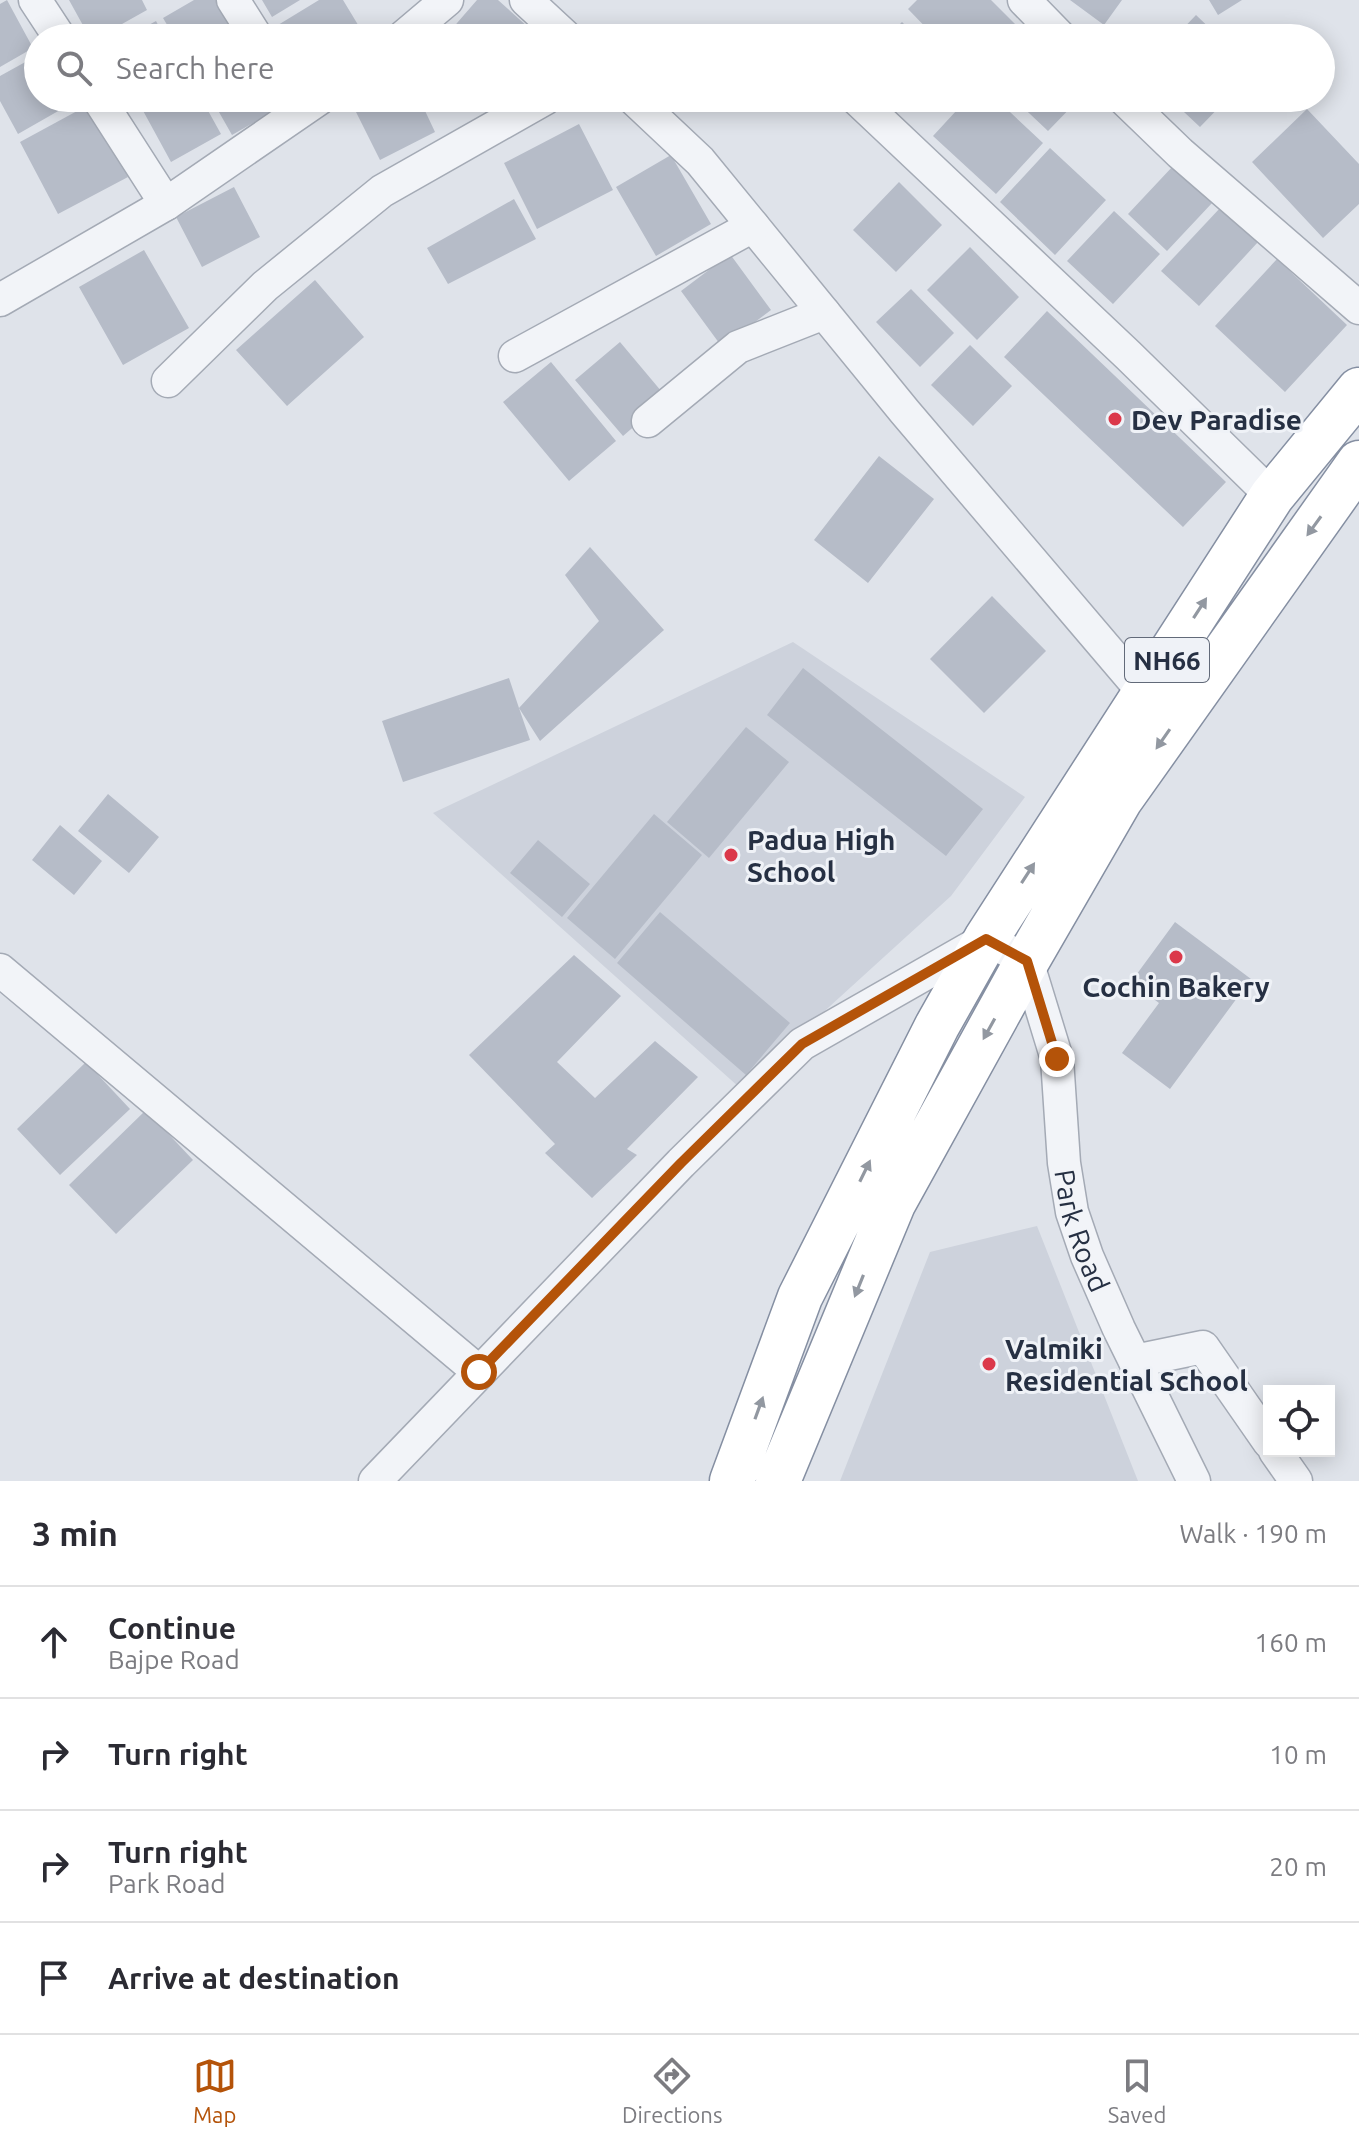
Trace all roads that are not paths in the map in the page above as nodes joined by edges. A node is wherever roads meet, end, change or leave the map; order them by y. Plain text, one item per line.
1 (35, 0) edge
2 (233, 0) edge
3 (447, 0) edge
4 (526, 0) edge
5 (1024, 0) edge
6 (51, 24) edge
7 (248, 24) edge
8 (419, 24) edge
9 (552, 24) edge
10 (1047, 24) edge
11 (107, 112) edge
12 (292, 112) edge
13 (521, 112) edge
14 (648, 112) edge
15 (871, 112) edge
16 (1138, 112) edge
17 (166, 204) junction
18 (753, 226) junction
19 (0, 300) edge
20 (1359, 308) edge
21 (824, 313) junction
22 (515, 356) dead end
23 (168, 381) dead end
24 (1359, 390) edge
25 (648, 421) dead end
26 (1359, 463) edge
27 (1272, 496) junction
28 (1145, 694) junction
29 (986, 939) junction
30 (1027, 961) junction
31 (0, 970) edge
32 (1135, 1361) junction
33 (479, 1372) junction
34 (1263, 1433) edge
35 (1279, 1457) edge
36 (375, 1481) edge
37 (732, 1481) edge
38 (778, 1481) edge
39 (1194, 1481) edge
40 (1296, 1481) edge

1 - 6 street
2 - 7 street
3 - 8 street
4 - 9 street
5 - 10 street
11 - 17 street
12 - 17 street
13 - 23 street
14 - 18 street
15 - 27 street
16 - 20 street
17 - 19 street
18 - 21 street
18 - 22 street
21 - 25 street
21 - 28 street
24 - 27 highway, NH66
26 -> 30 highway, NH66
28 -> 27 highway, NH66
29 -> 28 highway, NH66
29 - 30 street
29 - 33 street
37 -> 29 highway, NH66
30 - 32 street, Park Road
30 -> 38 highway, NH66
31 - 33 street
32 - 34 street
32 - 39 street, Park Road
33 - 36 street
35 - 40 street

